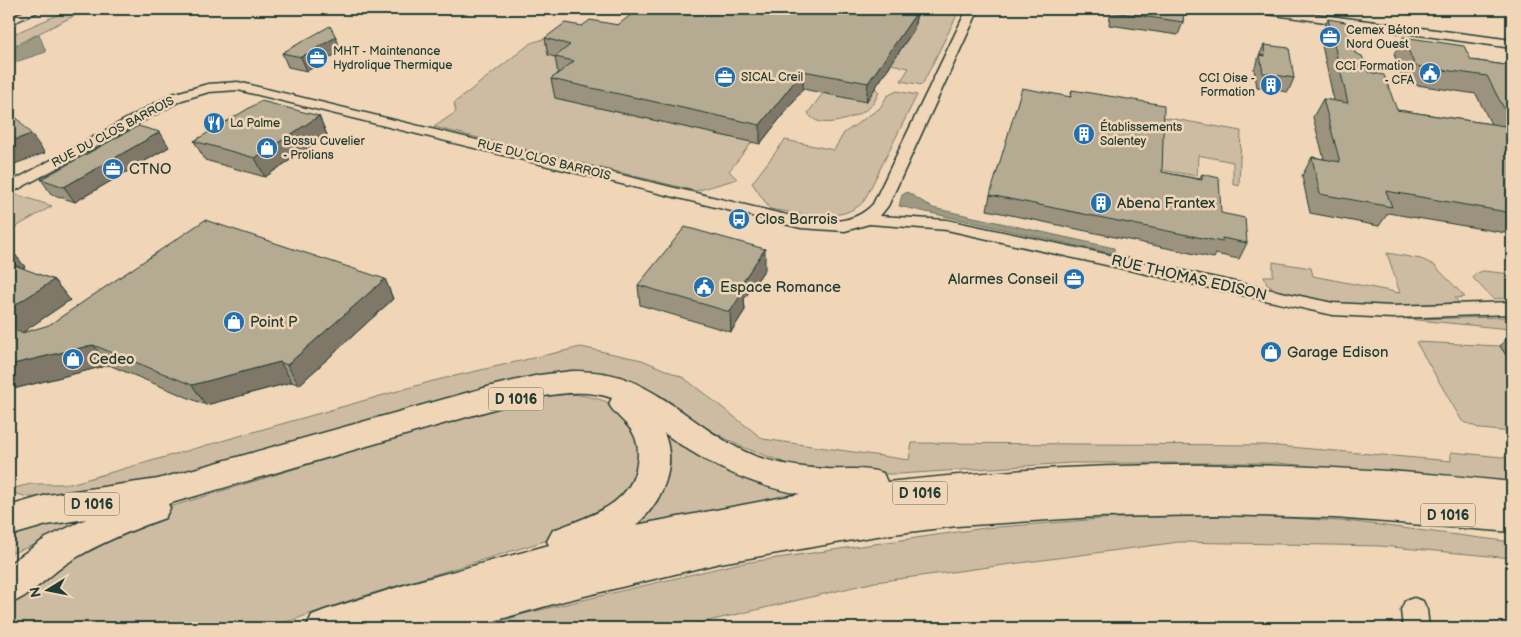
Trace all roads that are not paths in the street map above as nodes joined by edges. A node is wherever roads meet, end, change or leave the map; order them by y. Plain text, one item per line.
1 (38, 9) edge
2 (973, 9) edge
3 (1253, 9) edge
4 (9, 22) edge
5 (1512, 44) edge
6 (9, 189) edge
7 (869, 219) junction
8 (1512, 308) edge
9 (1060, 481) junction
10 (1512, 496) edge
11 (9, 500) edge
12 (77, 505) junction
13 (1383, 506) junction
14 (1512, 517) edge
15 (9, 520) edge
16 (1512, 525) edge
17 (70, 541) junction
18 (9, 565) edge
19 (9, 588) edge
20 (334, 625) edge
21 (411, 628) edge

1 - 4 street
2 - 7 street
3 - 5 street
6 - 7 street, RUE DU CLOS BARROIS
7 - 8 street, RUE THOMAS EDISON
9 - 10 highway, D 1016
9 - 12 highway, D 1016
9 - 20 highway, D 1016
11 - 12 highway, D 1016
12 - 15 highway, D 1016
13 - 14 highway, D 1016
13 - 16 highway, D 1016
13 - 21 highway, D 1016
17 - 18 highway, D 1016
17 - 19 highway, D 1016
17 - 20 highway, D 1016

